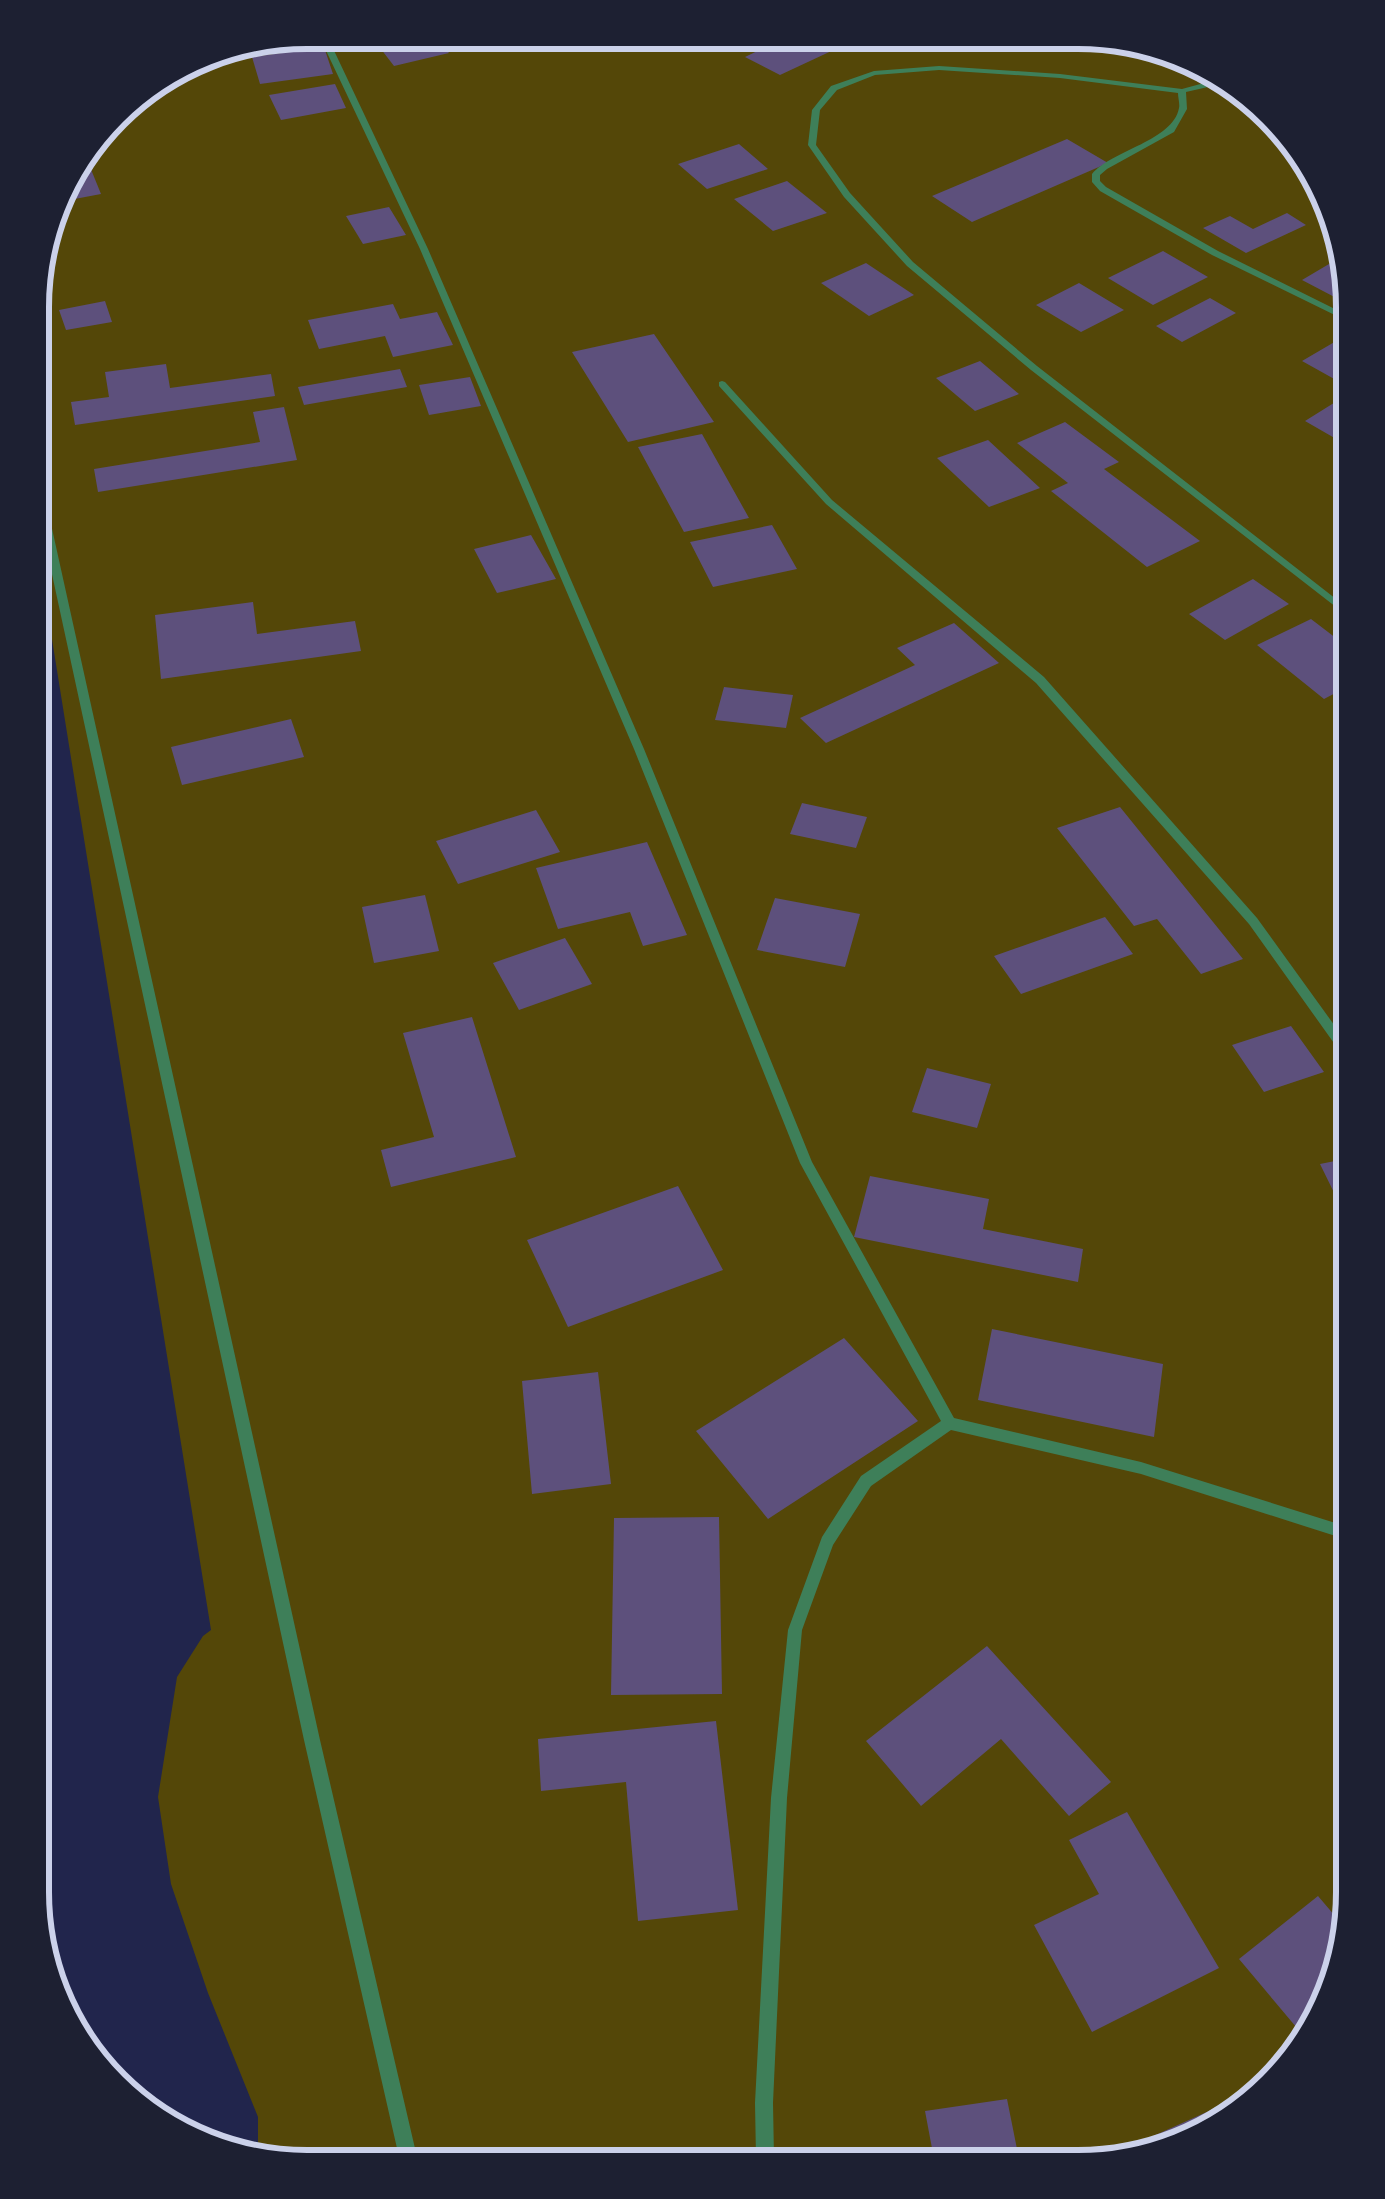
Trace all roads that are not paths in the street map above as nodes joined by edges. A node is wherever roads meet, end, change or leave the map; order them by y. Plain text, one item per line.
1 (329, 49) edge
2 (1210, 84) edge
3 (1182, 91) junction
4 (1336, 313) edge
5 (722, 384) dead end
6 (49, 538) edge
7 (1336, 605) edge
8 (1336, 1037) edge
9 (948, 1423) junction
10 (1336, 1530) edge
11 (406, 2150) edge
12 (765, 2150) edge

1 - 9 street
2 - 3 street
3 - 4 street
3 - 7 street
5 - 8 street
6 - 11 street
9 - 10 street
9 - 12 street

